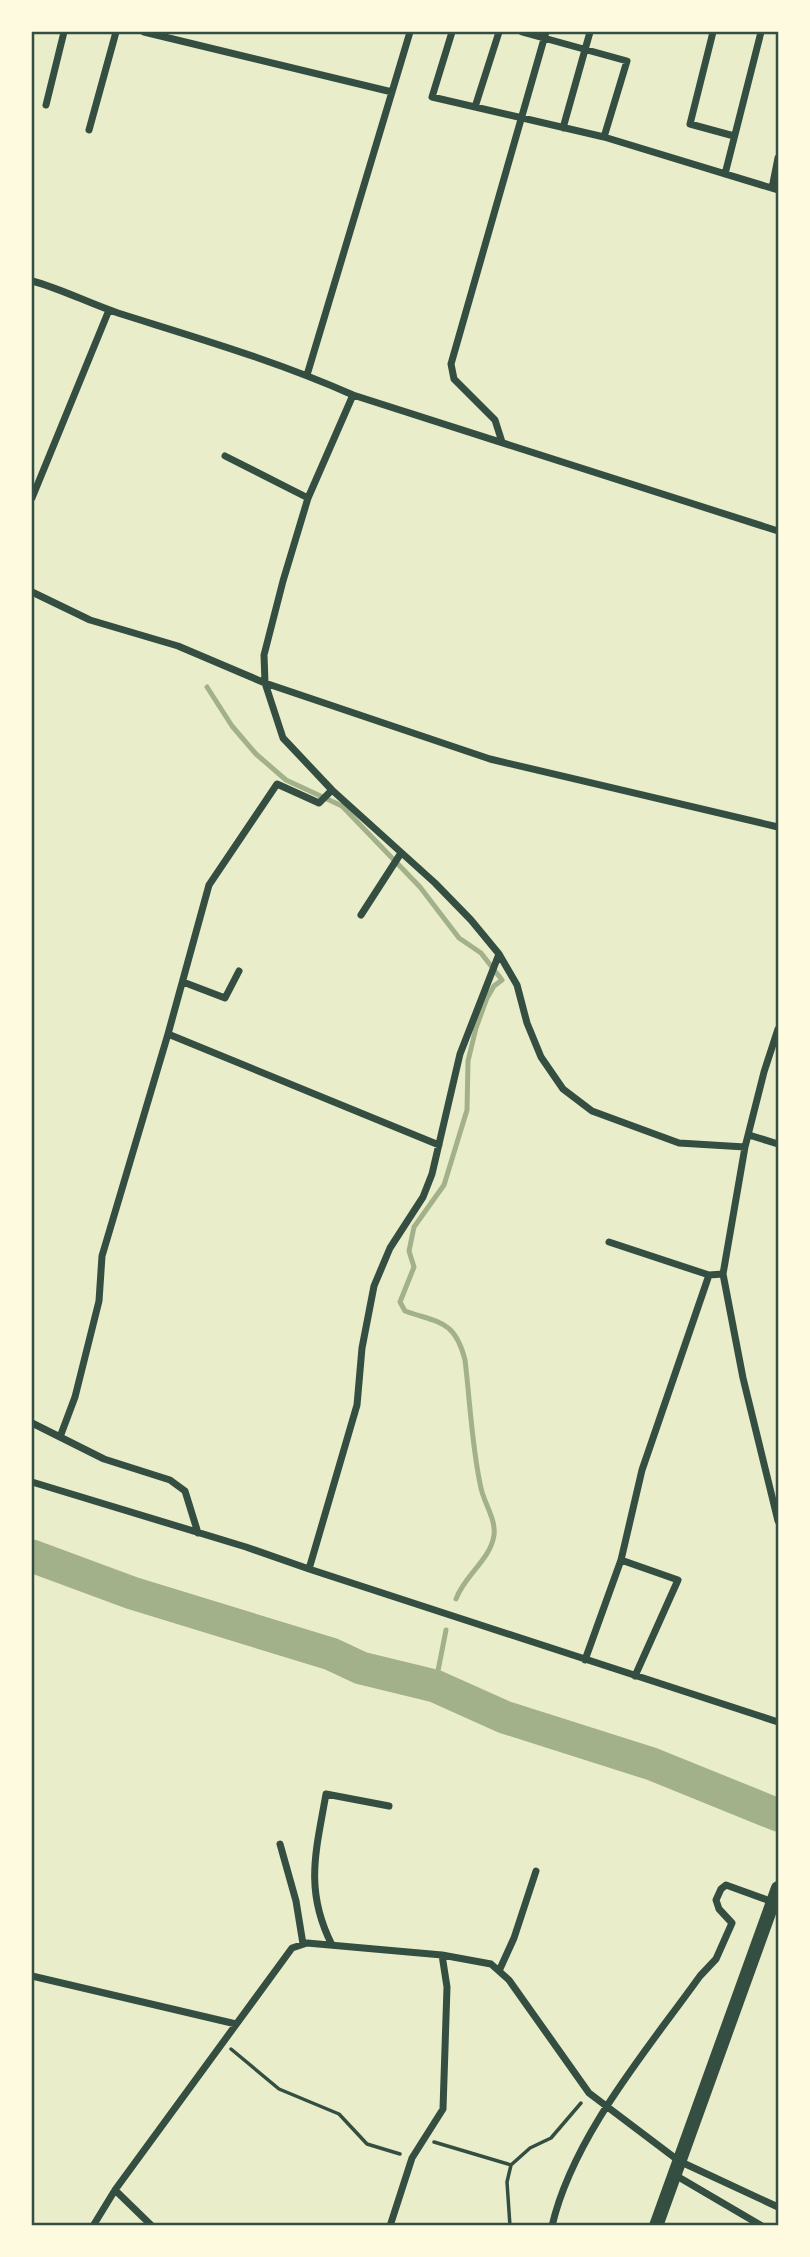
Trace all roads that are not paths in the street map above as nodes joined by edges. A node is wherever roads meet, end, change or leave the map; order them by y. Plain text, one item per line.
1 (64, 32) edge
2 (116, 32) edge
3 (144, 32) edge
4 (410, 32) edge
5 (452, 32) edge
6 (499, 32) edge
7 (522, 32) edge
8 (590, 32) edge
9 (713, 32) edge
10 (761, 32) edge
11 (545, 35) edge
12 (585, 49) junction
13 (392, 92) junction
14 (46, 105) dead end
15 (475, 107) junction
16 (522, 118) junction
17 (563, 128) junction
18 (89, 130) dead end
19 (734, 136) junction
20 (604, 137) junction
21 (779, 158) edge
22 (725, 174) junction
23 (775, 189) edge
24 (32, 281) edge
25 (109, 310) junction
26 (307, 374) junction
27 (352, 395) junction
28 (502, 442) junction
29 (225, 456) dead end
30 (32, 498) edge
31 (308, 498) junction
32 (779, 531) edge
33 (32, 592) edge
34 (265, 683) junction
35 (332, 790) junction
36 (779, 827) edge
37 (401, 853) junction
38 (362, 915) dead end
39 (499, 954) junction
40 (240, 971) dead end
41 (183, 982) junction
42 (779, 1029) edge
43 (169, 1034) junction
44 (749, 1135) junction
45 (779, 1144) edge
46 (439, 1145) junction
47 (745, 1147) junction
48 (610, 1242) dead end
49 (723, 1274) junction
50 (709, 1275) junction
51 (32, 1423) edge
52 (60, 1437) junction
53 (32, 1482) edge
54 (779, 1521) edge
55 (198, 1533) junction
56 (621, 1560) junction
57 (309, 1569) junction
58 (584, 1660) junction
59 (635, 1675) junction
60 (779, 1722) edge
61 (389, 1806) dead end
62 (280, 1844) dead end
63 (536, 1871) dead end
64 (776, 1894) edge
65 (303, 1944) junction
66 (332, 1945) junction
67 (442, 1955) junction
68 (499, 1971) junction
69 (32, 1976) edge
70 (236, 2024) junction
71 (606, 2106) junction
72 (677, 2168) junction
73 (115, 2190) junction
74 (779, 2207) edge
75 (93, 2225) edge
76 (152, 2225) edge
77 (390, 2225) edge
78 (552, 2225) edge
79 (656, 2225) edge
80 (762, 2225) edge

1 - 14 street
2 - 18 street
3 - 13 street
4 - 13 street
5 - 15 street
6 - 15 street
7 - 11 street
8 - 12 street
9 - 19 street
10 - 19 street
11 - 12 street
11 - 16 street
12 - 17 street
12 - 20 street
13 - 26 street
15 - 16 street
16 - 17 street
16 - 28 street
17 - 20 street
19 - 22 street
20 - 22 street
21 - 23 street
22 - 23 street
24 - 25 street
25 - 26 street
25 - 30 street
26 - 27 street
27 - 28 street
27 - 31 street
28 - 32 street
29 - 31 street
31 - 34 street
33 - 34 street
34 - 35 street
34 - 36 street
35 - 37 street
35 - 41 street
37 - 38 street
37 - 39 street
39 - 46 street
39 - 47 street
40 - 41 street
41 - 43 street
42 - 44 street
43 - 46 street
43 - 52 street
44 - 45 street
44 - 47 street
46 - 57 street
47 - 49 street
48 - 50 street
49 - 50 street
49 - 54 street
50 - 56 street
51 - 52 street
52 - 55 street
53 - 55 street
55 - 57 street
56 - 58 street
56 - 59 street
57 - 58 street
58 - 59 street
59 - 60 street
61 - 66 street
62 - 65 street
63 - 68 street
64 - 71 street
64 - 72 main road
65 - 66 street
65 - 70 street
66 - 67 street
67 - 68 street
67 - 77 street
68 - 71 street
69 - 70 street
70 - 73 street
71 - 72 street
71 - 78 street
72 - 74 street
72 - 79 main road
72 - 80 street
73 - 75 street
73 - 76 street

